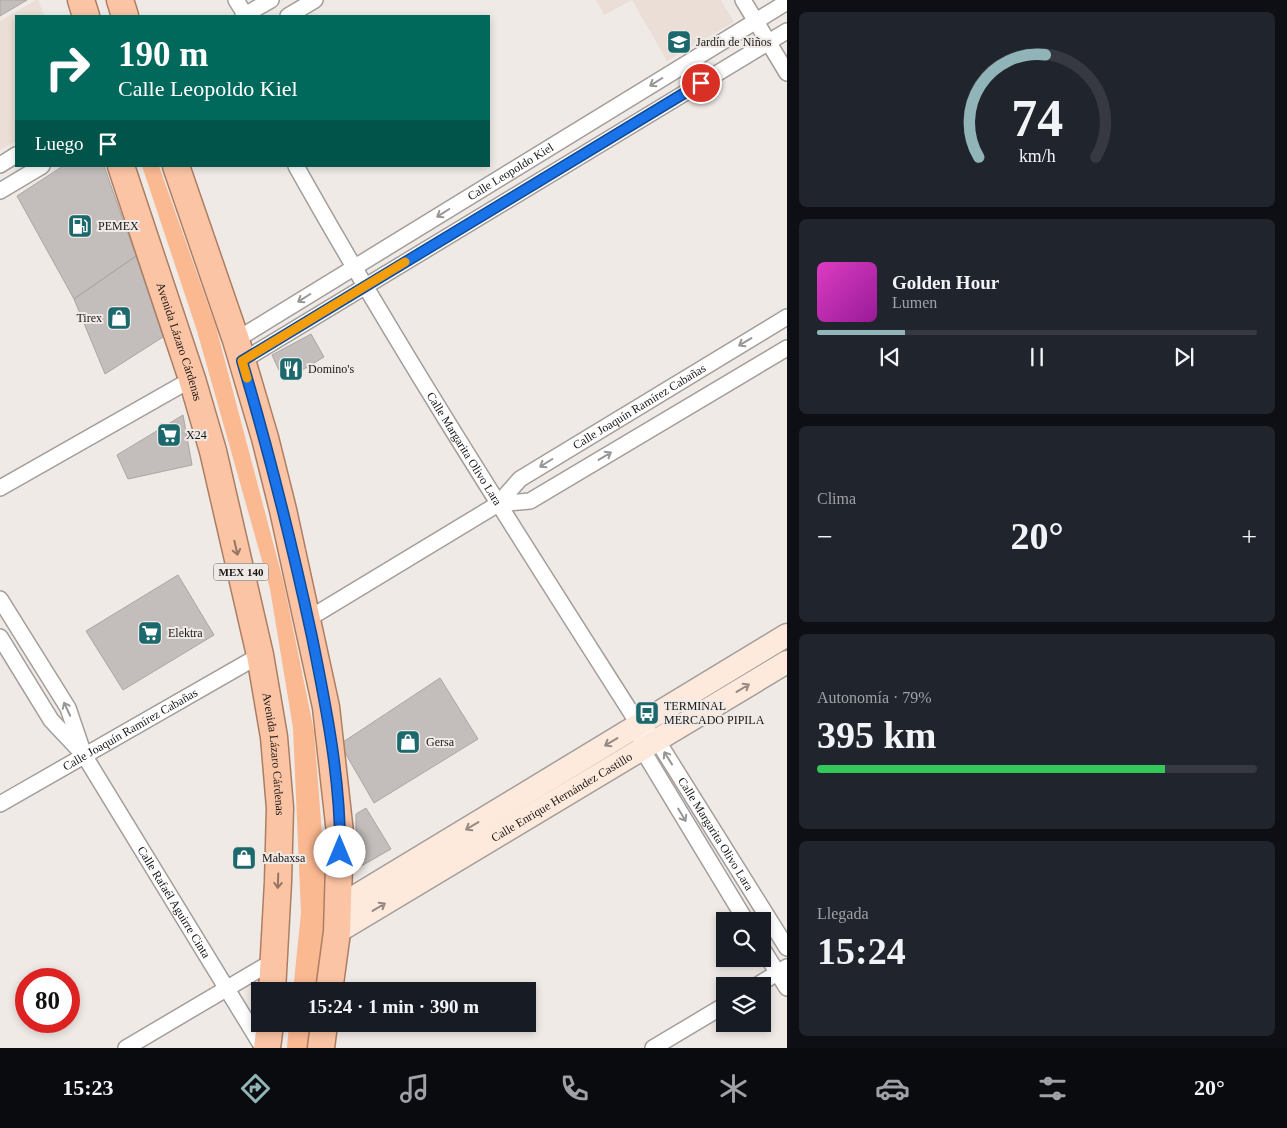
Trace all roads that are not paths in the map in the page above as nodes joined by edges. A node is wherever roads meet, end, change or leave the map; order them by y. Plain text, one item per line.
1 (69, 0) edge
2 (81, 0) edge
3 (106, 0) edge
4 (120, 0) edge
5 (236, 0) edge
6 (271, 0) edge
7 (315, 0) edge
8 (743, 0) edge
9 (779, 3) edge
10 (74, 15) edge
11 (86, 15) edge
12 (111, 15) edge
13 (125, 15) edge
14 (244, 15) edge
15 (247, 15) edge
16 (290, 15) edge
17 (756, 21) junction
18 (787, 24) edge
19 (787, 31) edge
20 (768, 42) junction
21 (787, 73) edge
22 (15, 156) edge
23 (0, 165) edge
24 (40, 167) edge
25 (121, 167) edge
26 (135, 167) edge
27 (161, 167) edge
28 (176, 167) edge
29 (297, 167) edge
30 (0, 191) edge
31 (354, 268) junction
32 (365, 286) junction
33 (787, 317) edge
34 (769, 327) junction
35 (785, 350) edge
36 (239, 351) junction
37 (192, 379) junction
38 (638, 406) junction
39 (234, 426) junction
40 (652, 428) junction
41 (0, 488) edge
42 (498, 504) junction
43 (283, 510) junction
44 (230, 520) junction
45 (0, 599) edge
46 (308, 619) junction
47 (787, 635) edge
48 (0, 637) edge
49 (260, 655) junction
50 (787, 662) edge
51 (639, 725) junction
52 (649, 745) junction
53 (84, 755) junction
54 (0, 804) edge
55 (741, 912) edge
56 (338, 919) junction
57 (787, 948) edge
58 (771, 958) edge
59 (275, 960) junction
60 (782, 970) edge
61 (771, 977) edge
62 (273, 982) edge
63 (330, 982) edge
64 (787, 988) edge
65 (225, 989) junction
66 (716, 1010) edge
67 (269, 1032) edge
68 (323, 1032) edge
69 (126, 1048) edge
70 (262, 1048) edge
71 (268, 1048) edge
72 (321, 1048) edge
73 (653, 1048) edge

1 - 10 highway
2 - 11 highway
3 - 12 highway
4 - 13 highway
5 - 14 street
6 - 15 street
7 - 16 street
8 - 17 street
9 - 17 street, Calle Leopoldo Kiel
9 - 18 street
17 - 20 street
17 -> 31 street, Calle Leopoldo Kiel
19 - 20 street, Calle Leopoldo Kiel
20 - 21 street
20 - 32 street, Calle Leopoldo Kiel
22 - 23 street
24 - 30 street
25 - 37 highway, Avenida Lázaro Cárdenas / MEX 140
26 - 39 highway, Avenida Lázaro Cárdenas / MEX 140
27 - 39 highway, Avenida Lázaro Cárdenas / MEX 140
28 - 36 highway, Avenida Lázaro Cárdenas / MEX 140
29 - 31 street, Calle Margarita Olivo Lara
31 - 32 street, Calle Margarita Olivo Lara
31 -> 36 street, Calle Leopoldo Kiel
32 - 36 street, Calle Leopoldo Kiel
32 - 42 street, Calle Margarita Olivo Lara
33 - 34 street, Calle Joaquín Ramírez Cabañas
34 - 35 street
34 -> 38 street, Calle Joaquín Ramírez Cabañas
35 - 40 street, Calle Joaquín Ramírez Cabañas
36 - 43 highway, Avenida Lázaro Cárdenas / MEX 140
37 - 41 street
37 - 44 highway, Avenida Lázaro Cárdenas / MEX 140
38 - 40 street
38 -> 42 street, Calle Joaquín Ramírez Cabañas
39 - 43 highway, Avenida Lázaro Cárdenas / MEX 140
39 - 44 highway, Avenida Lázaro Cárdenas / MEX 140
42 -> 40 street, Calle Joaquín Ramírez Cabañas
42 - 46 street, Calle Joaquín Ramírez Cabañas
42 - 51 street, Calle Margarita Olivo Lara
43 - 46 highway, Avenida Lázaro Cárdenas / MEX 140
44 -> 49 highway, Avenida Lázaro Cárdenas / MEX 140
53 -> 45 street, Calle Rafaél Aguirre Cinta
46 - 56 highway, Avenida Lázaro Cárdenas / MEX 140
47 - 51 main road, Calle Enrique Hernández Castillo
48 - 53 street, Calle Rafaél Aguirre Cinta
49 - 53 street, Calle Joaquín Ramírez Cabañas
49 -> 59 highway, Avenida Lázaro Cárdenas / MEX 140
52 -> 50 main road, Calle Enrique Hernández Castillo
51 - 52 street, Calle Margarita Olivo Lara
51 -> 56 main road, Calle Enrique Hernández Castillo
52 -> 55 street, Calle Margarita Olivo Lara
56 -> 52 main road, Calle Enrique Hernández Castillo
57 -> 52 street, Calle Margarita Olivo Lara
53 - 54 street, Calle Joaquín Ramírez Cabañas
53 - 65 street, Calle Rafaél Aguirre Cinta
56 - 63 highway, Avenida Lázaro Cárdenas / MEX 140
58 - 60 street
59 - 62 highway, Avenida Lázaro Cárdenas / MEX 140
59 - 65 street
60 - 61 street
60 - 64 street
65 - 69 street
65 - 70 street, Calle Rafaél Aguirre Cinta
66 - 73 street
67 - 71 highway
68 - 72 highway

